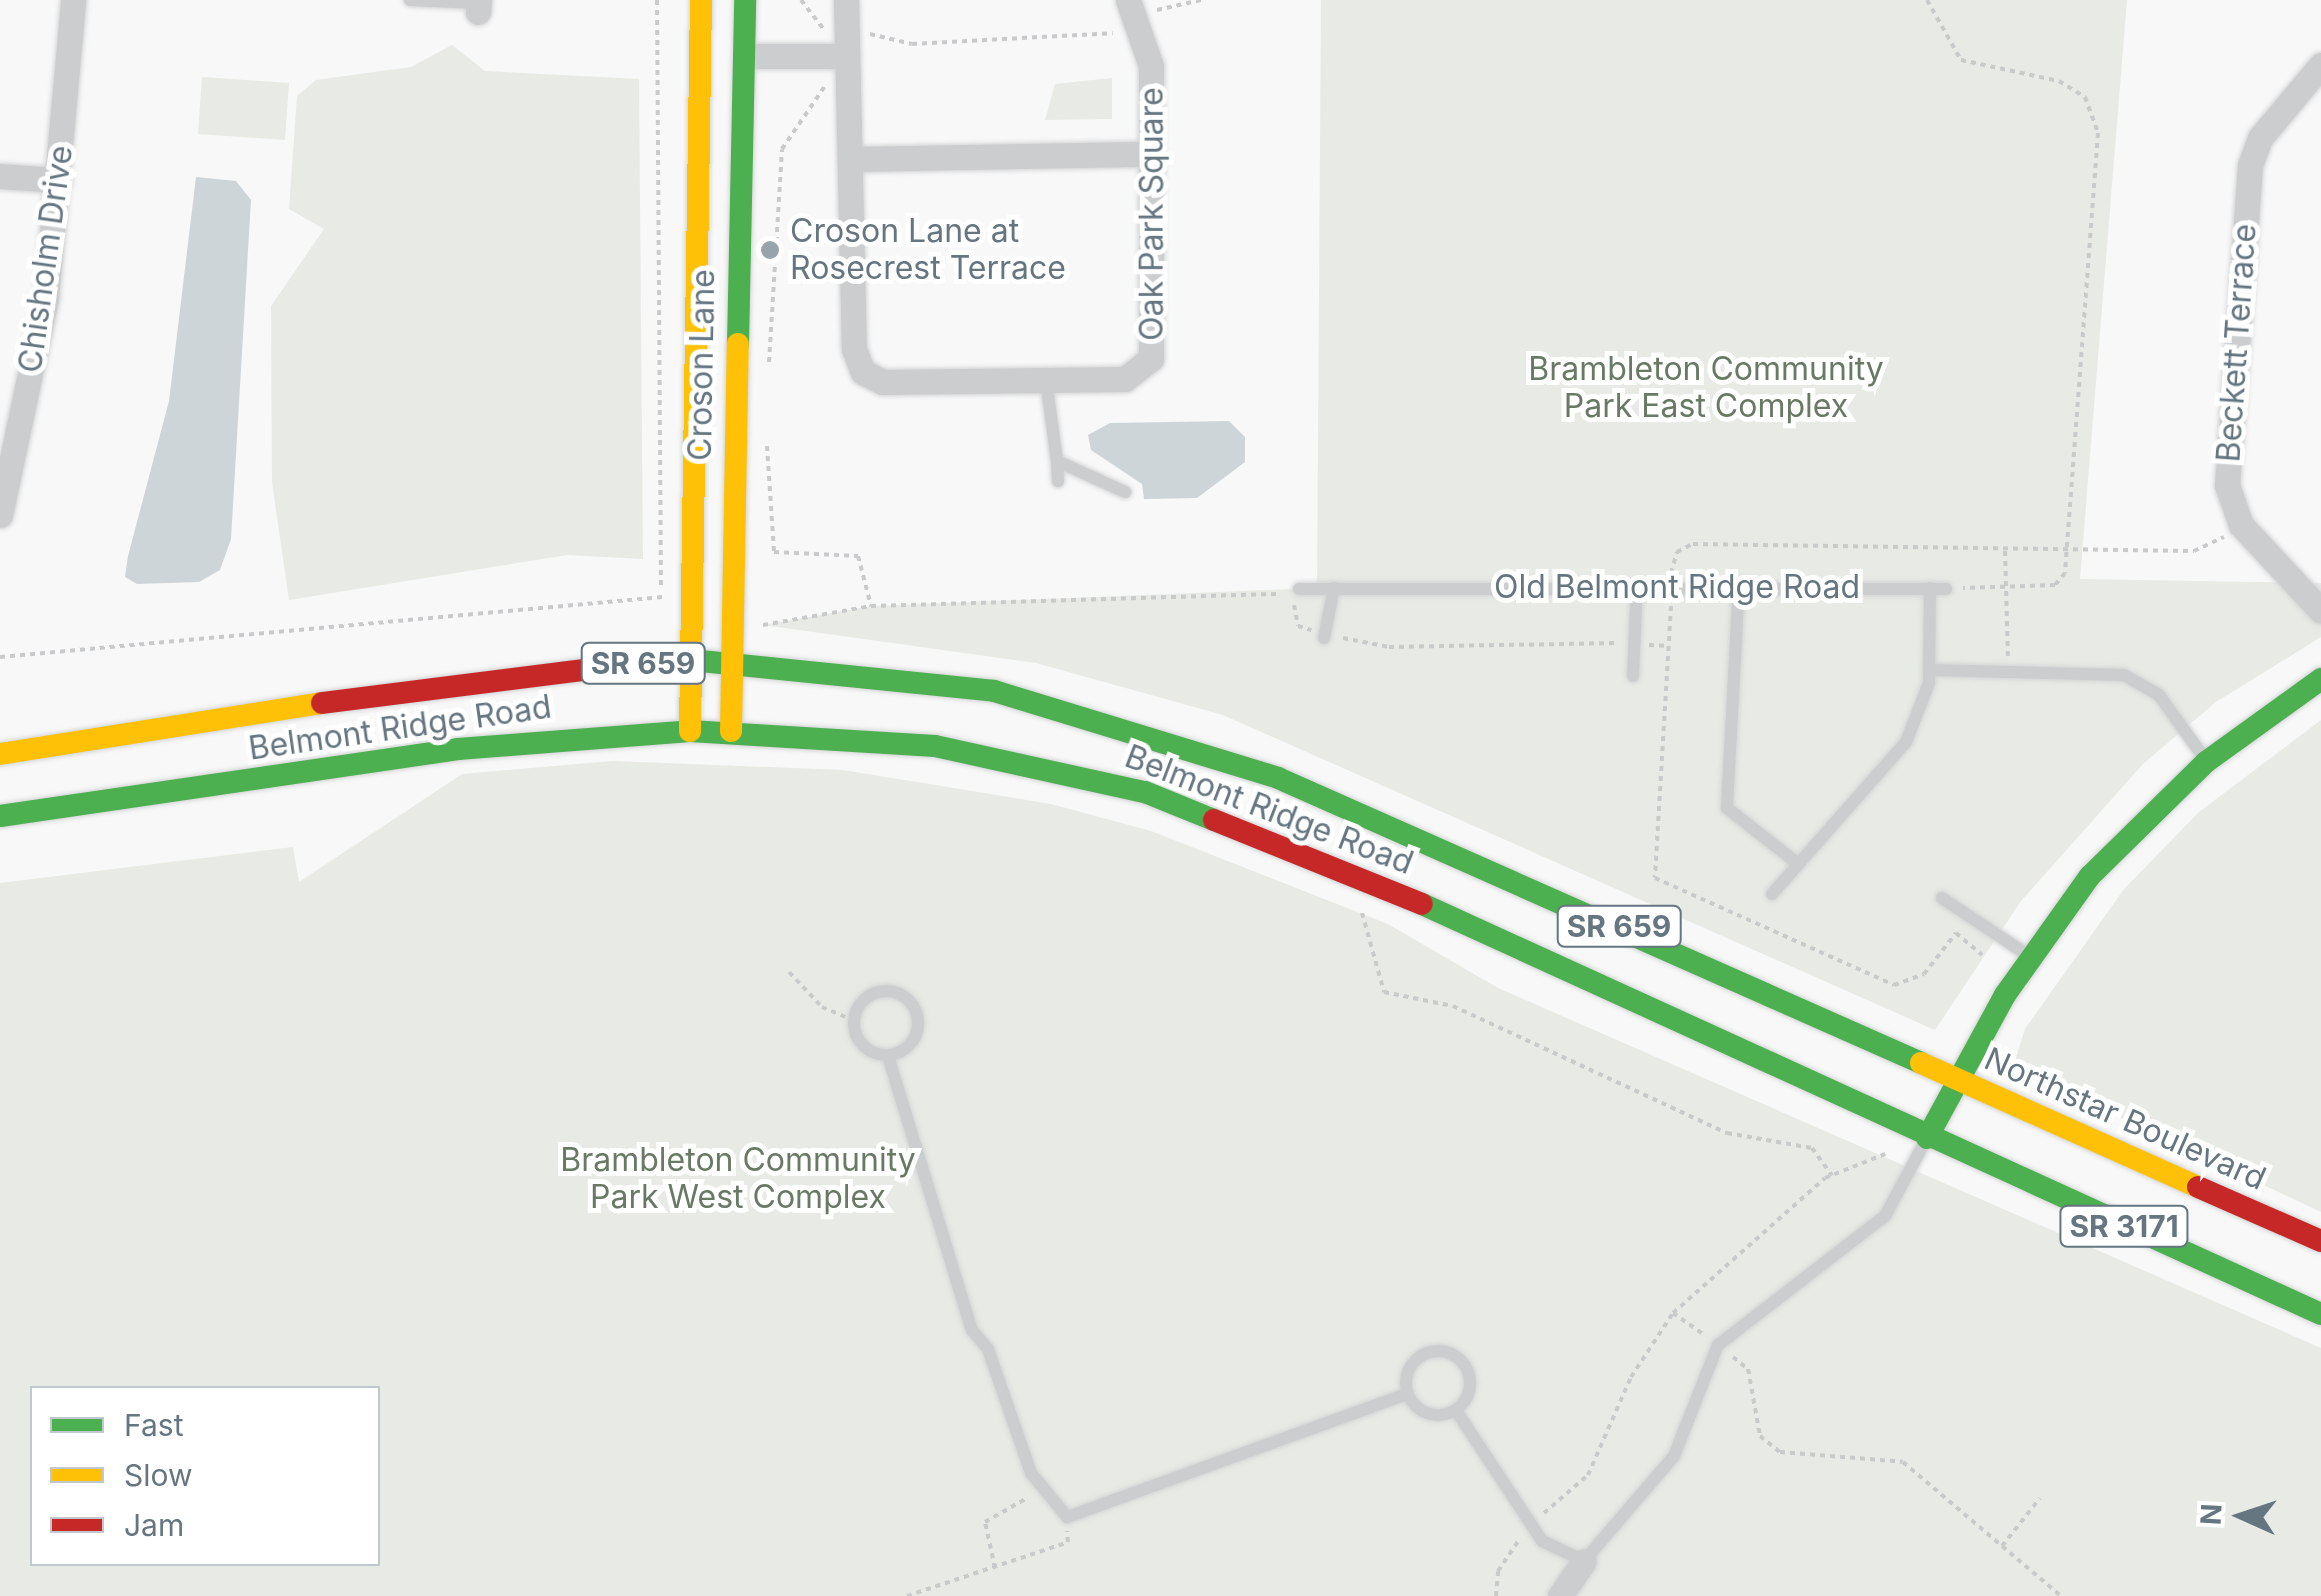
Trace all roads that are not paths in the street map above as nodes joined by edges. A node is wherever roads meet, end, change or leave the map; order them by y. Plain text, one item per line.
1 (73, 0) edge
2 (410, 0) edge
3 (701, 0) edge
4 (745, 0) edge
5 (846, 0) edge
6 (479, 5) edge
7 (1134, 10) edge
8 (836, 44) junction
9 (745, 56) junction
10 (2321, 65) edge
11 (1152, 154) junction
12 (851, 159) junction
13 (0, 176) edge
14 (60, 180) junction
15 (1046, 380) junction
16 (10, 422) edge
17 (1057, 461) junction
18 (1058, 482) dead end
19 (1125, 492) dead end
20 (0, 514) edge
21 (1637, 584) junction
22 (1738, 584) junction
23 (1334, 588) junction
24 (1930, 588) junction
25 (1300, 589) dead end
26 (1946, 589) road end
27 (2321, 611) edge
28 (1325, 635) road end
29 (690, 660) junction
30 (730, 660) junction
31 (1930, 670) junction
32 (1633, 676) dead end
33 (2321, 679) edge
34 (690, 730) junction
35 (731, 731) junction
36 (0, 754) edge
37 (2206, 762) junction
38 (0, 816) edge
39 (1797, 863) junction
40 (1772, 894) dead end
41 (1942, 898) dead end
42 (2029, 956) junction
43 (888, 1056) junction
44 (1957, 1080) junction
45 (1927, 1138) junction
46 (2321, 1242) edge
47 (2321, 1314) edge
48 (1406, 1394) junction
49 (1457, 1412) junction
50 (1584, 1561) junction
51 (1560, 1596) edge

1 - 14 street, Chisholm Drive
2 - 6 lane
3 - 29 main road, Croson Lane
4 - 9 main road, Croson Lane
5 - 8 street, Oak Park Square
7 - 11 street, Oak Park Square
8 - 9 street
8 - 12 street, Oak Park Square
9 - 30 main road, Croson Lane
10 - 27 street, Beckett Terrace
11 - 12 street
11 - 15 street, Oak Park Square
12 - 15 street, Oak Park Square
13 - 14 street
14 - 16 street, Chisholm Drive
15 - 17 lane
16 - 20 street, Chisholm Drive
17 - 18 lane
17 - 19 lane
21 - 22 lane, Old Belmont Ridge Road
21 - 23 lane, Old Belmont Ridge Road
21 - 32 lane
22 - 24 lane, Old Belmont Ridge Road
22 - 39 lane
23 - 25 lane, Old Belmont Ridge Road
23 - 28 lane
24 - 26 lane, Old Belmont Ridge Road
24 - 31 lane
29 - 30 main road, Belmont Ridge Road / SR 659
29 - 34 main road, Croson Lane
29 - 36 main road, Belmont Ridge Road / SR 659
30 - 35 main road, Croson Lane
30 - 44 main road, Belmont Ridge Road / SR 659
31 - 37 lane
31 - 39 lane
33 - 37 main road
34 - 35 main road, Belmont Ridge Road / SR 659
34 - 38 main road, Belmont Ridge Road / SR 659
35 - 45 main road, Belmont Ridge Road / SR 659
37 - 42 main road
39 - 40 lane
41 - 42 lane
42 - 44 main road
43 - 43 lane
43 - 48 lane
44 - 45 main road
44 - 46 main road, Northstar Boulevard / SR 3171
45 - 47 main road, SR 3171
45 - 50 lane
48 - 49 lane
48 - 49 lane
49 - 50 lane
50 - 51 street

